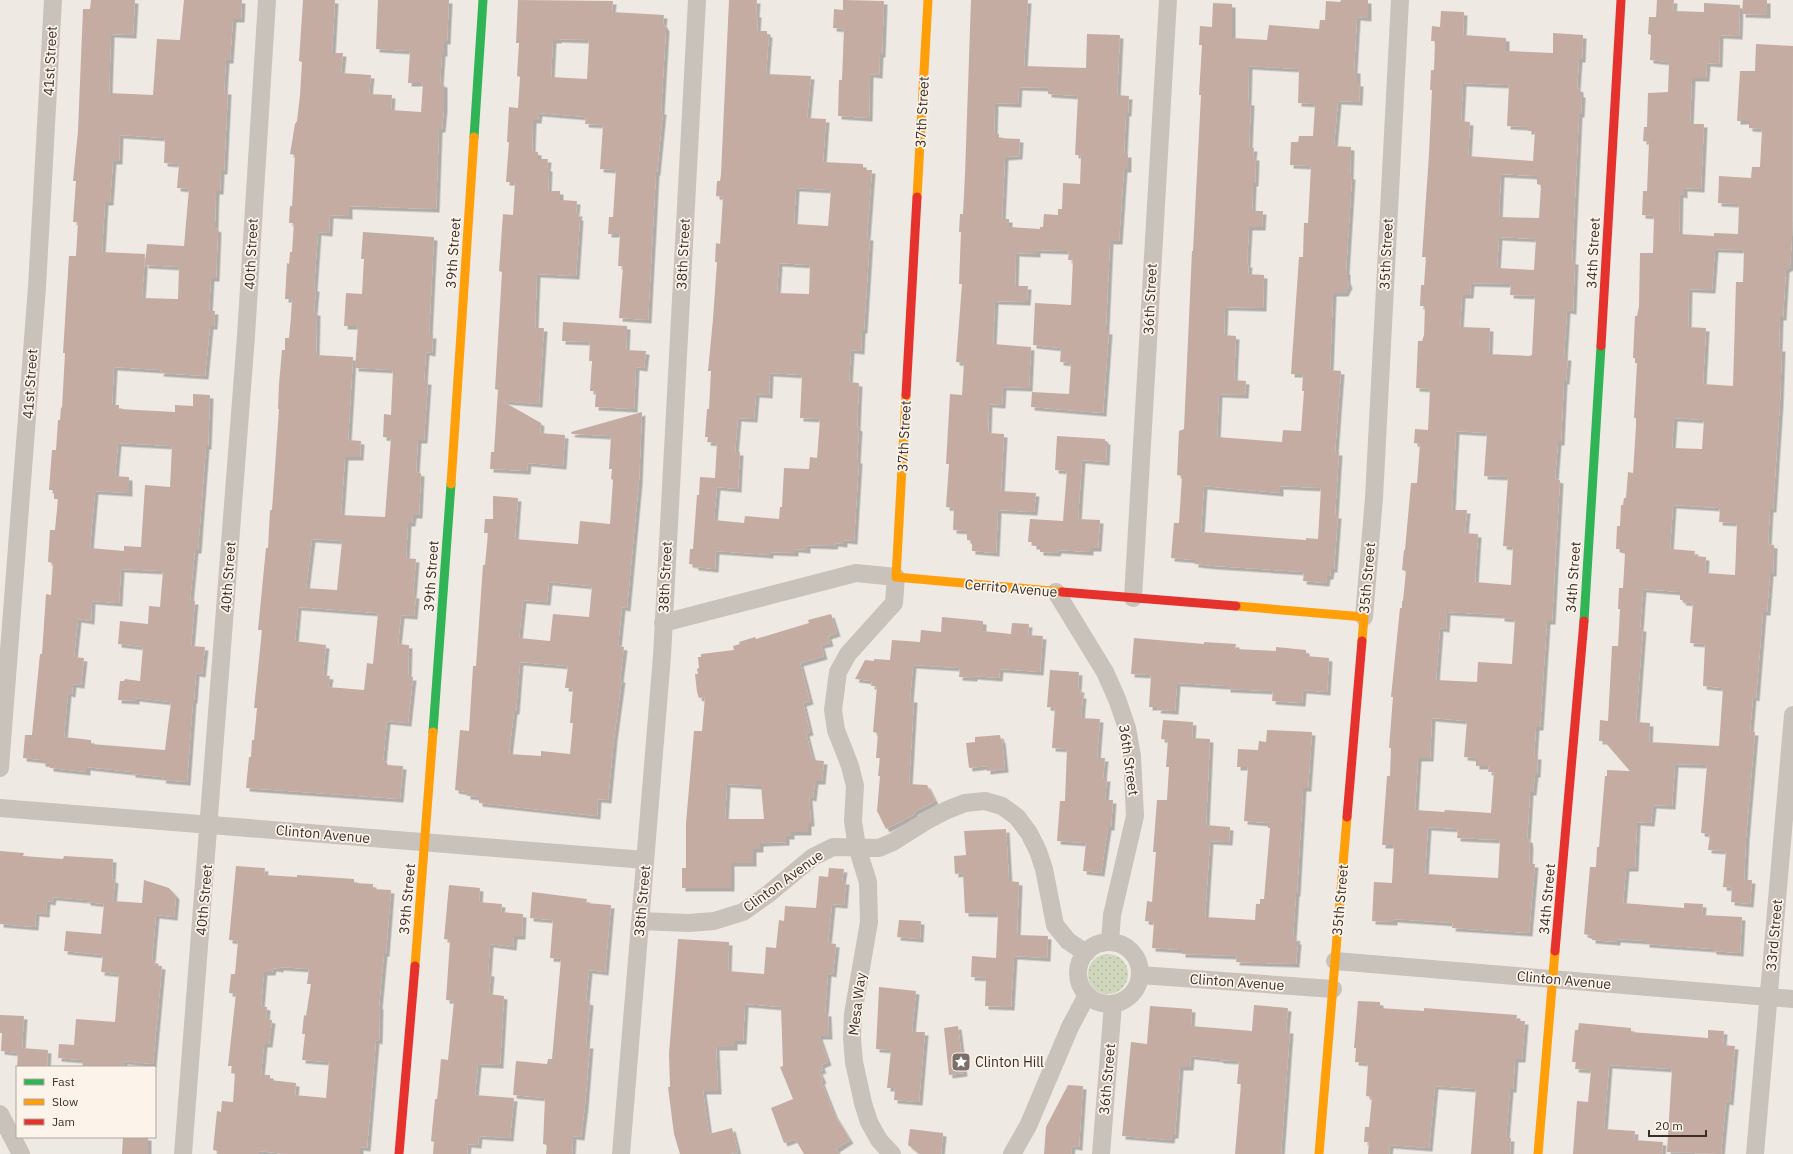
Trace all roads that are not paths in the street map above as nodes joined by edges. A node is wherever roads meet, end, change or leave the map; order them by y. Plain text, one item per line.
1 (53, 0) edge
2 (267, 0) edge
3 (482, 0) edge
4 (698, 0) edge
5 (928, 0) edge
6 (1168, 0) edge
7 (1400, 0) edge
8 (1621, 0) edge
9 (896, 577) junction
10 (1056, 592) junction
11 (1133, 598) junction
12 (1364, 617) junction
13 (663, 623) junction
14 (1793, 715) edge
15 (0, 768) edge
16 (0, 808) edge
17 (210, 825) junction
18 (425, 842) junction
19 (857, 847) junction
20 (645, 860) junction
21 (640, 921) junction
22 (1110, 942) junction
23 (1086, 953) junction
24 (1335, 961) junction
25 (1140, 975) junction
26 (1554, 979) junction
27 (1333, 989) junction
28 (1087, 995) junction
29 (1768, 997) junction
30 (1793, 999) edge
31 (1113, 1004) junction
32 (0, 1114) edge
33 (623, 1125) junction
34 (21, 1154) edge
35 (183, 1154) edge
36 (399, 1154) edge
37 (620, 1154) edge
38 (634, 1154) edge
39 (892, 1154) edge
40 (1012, 1154) edge
41 (1101, 1154) edge
42 (1319, 1154) edge
43 (1538, 1154) edge
44 (1755, 1154) edge

1 - 15 street, 41st Street
2 - 17 street, 40th Street
3 - 18 street, 39th Street
4 - 13 street, 38th Street
5 - 9 street, 37th Street
6 - 11 street, 36th Street
7 - 12 street, 35th Street
8 - 26 street, 34th Street
9 - 10 street, Cerrito Avenue
9 - 13 street, Cerrito Avenue
9 - 19 street, 37th Street
10 - 11 street, Cerrito Avenue
10 - 22 street, 36th Street
11 - 12 street, Cerrito Avenue
12 - 24 street, 35th Street
13 - 20 street, 38th Street
14 - 29 street, 33rd Street
16 - 17 street, Clinton Avenue
17 - 18 street, Clinton Avenue
17 - 35 street, 40th Street
18 - 20 street, Clinton Avenue
18 - 36 street, 39th Street
19 - 21 street, Clinton Avenue
19 - 23 street, Clinton Avenue
19 - 39 street, Mesa Way
20 - 21 street, 38th Street
21 - 33 street, 38th Street
22 - 23 street
22 - 25 street
23 - 28 street
24 - 26 street, Clinton Avenue
24 - 27 street, 35th Street
25 - 27 street, Clinton Avenue
25 - 31 street
26 - 29 street, Clinton Avenue
26 - 43 street, 34th Street
27 - 42 street, 35th Street
28 - 31 street
28 - 40 street
29 - 30 street, Clinton Avenue
29 - 44 street, 33rd Street
31 - 41 street, 36th Street
32 - 34 street
33 - 37 street, 38th Street
33 - 38 street

